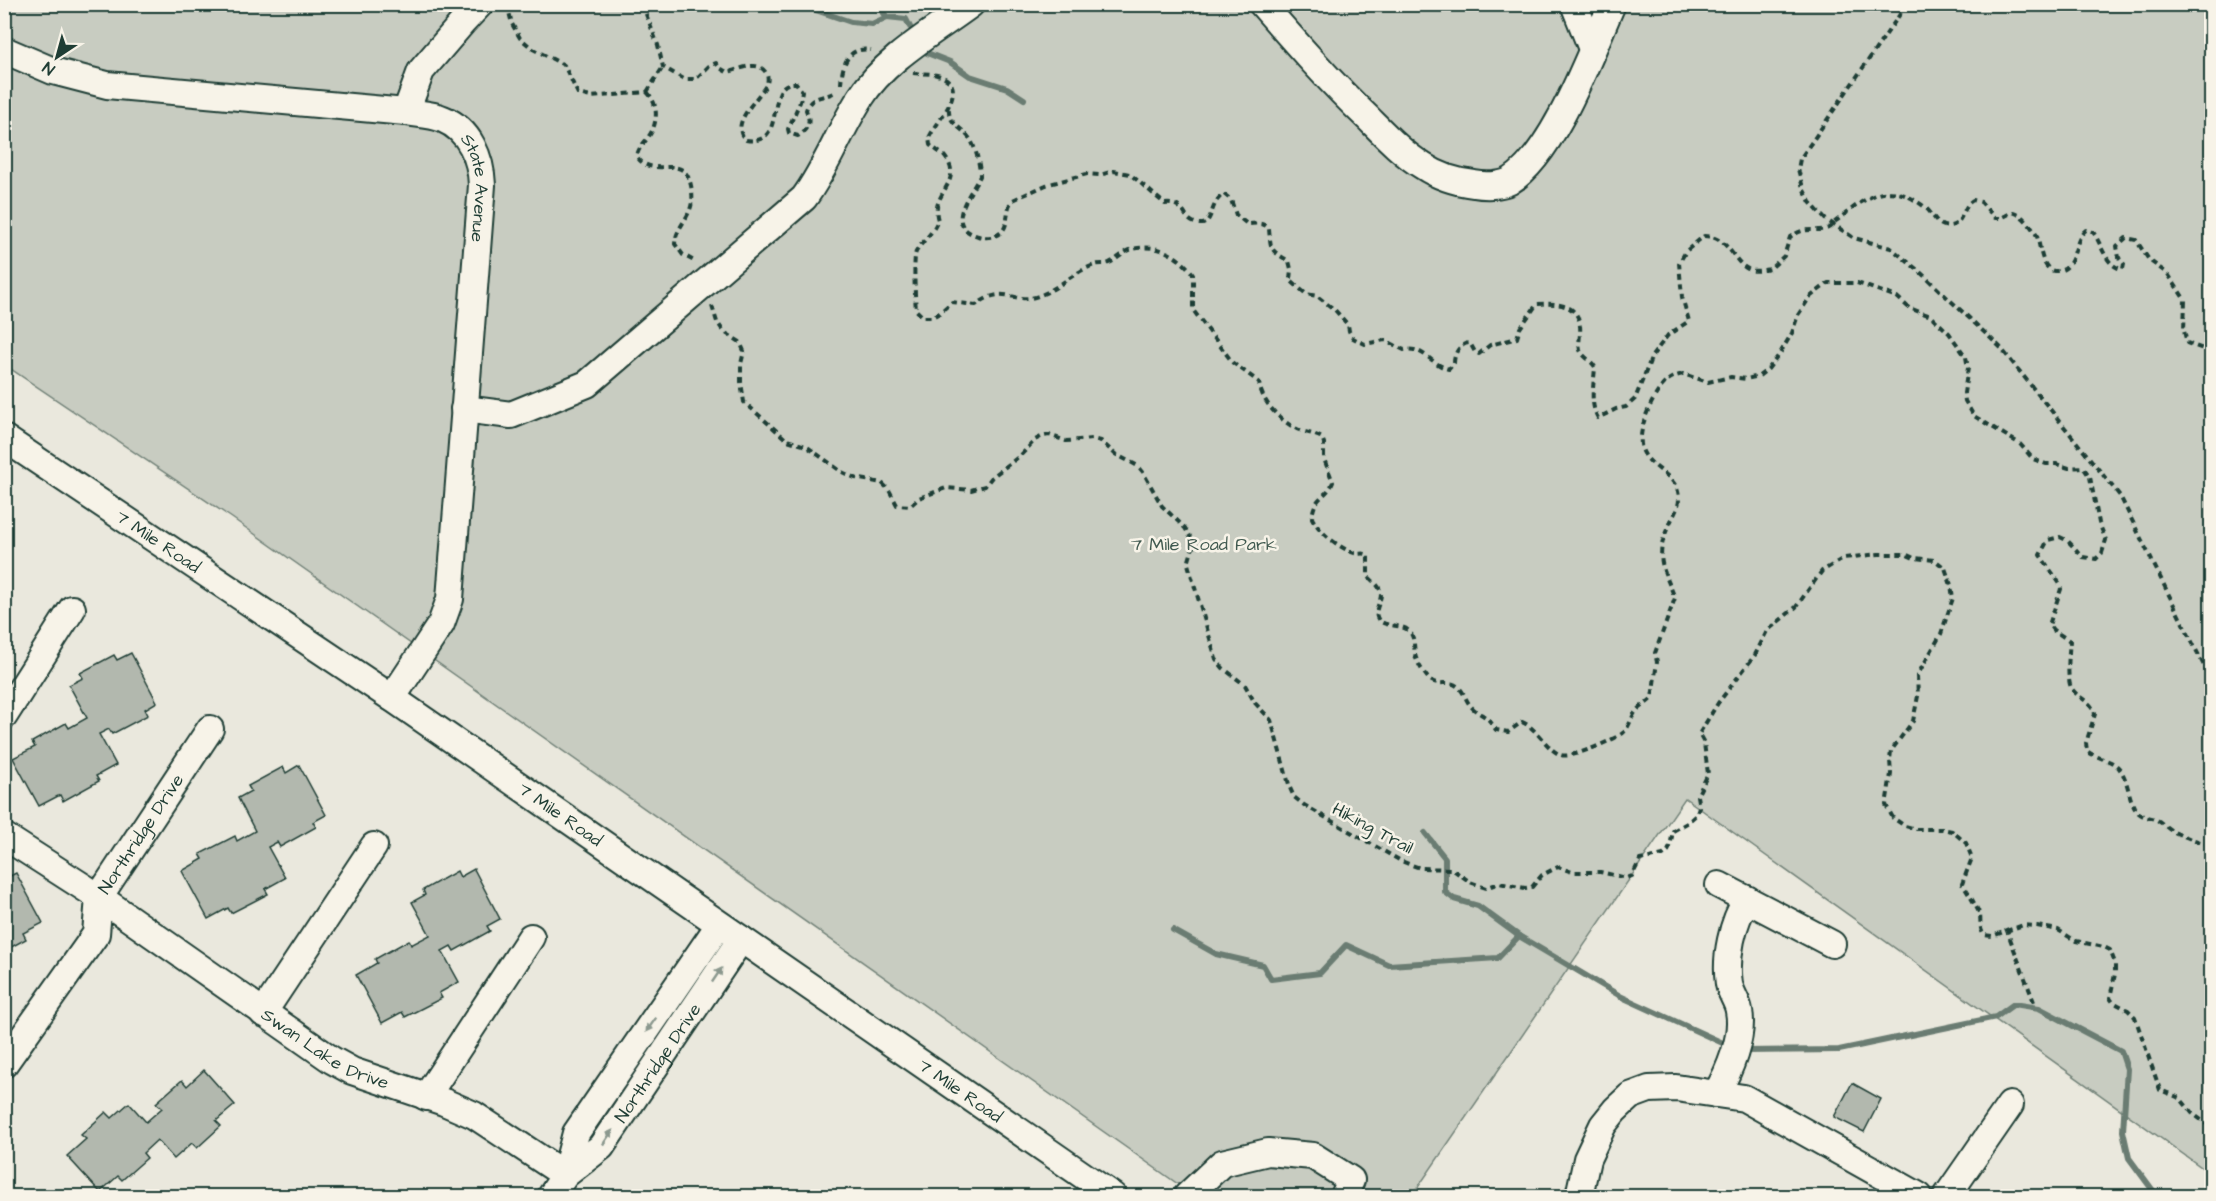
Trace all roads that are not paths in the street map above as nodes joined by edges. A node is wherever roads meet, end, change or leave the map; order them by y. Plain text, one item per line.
1 (480, 4) edge
2 (971, 4) edge
3 (1262, 4) edge
4 (1574, 4) edge
5 (1612, 4) edge
6 (1592, 49) junction
7 (4, 50) edge
8 (406, 112) junction
9 (464, 409) junction
10 (4, 438) edge
11 (72, 609) dead end
12 (392, 698) junction
13 (4, 716) edge
14 (210, 729) dead end
15 (4, 836) edge
16 (374, 846) dead end
17 (1719, 885) dead end
18 (99, 897) junction
19 (1747, 899) junction
20 (719, 925) junction
21 (531, 937) dead end
22 (741, 939) junction
23 (1832, 944) dead end
24 (263, 1013) junction
25 (4, 1064) edge
26 (1716, 1094) junction
27 (426, 1097) junction
28 (2010, 1105) dead end
29 (565, 1175) junction
30 (551, 1197) edge
31 (1113, 1197) edge
32 (1187, 1197) edge
33 (1344, 1197) edge
34 (1579, 1197) edge
35 (1919, 1197) edge
36 (1947, 1197) edge

1 - 8 street
2 - 9 street
3 - 6 street
4 - 6 street
5 - 6 street
7 - 8 street, State Avenue
8 - 9 street, State Avenue
9 - 12 street, State Avenue
10 - 12 street, 7 Mile Road
11 - 13 street
12 - 20 street, 7 Mile Road
14 - 18 street, Northridge Drive
15 - 18 street, Swan Lake Drive
16 - 24 street
17 - 19 street
18 - 24 street, Swan Lake Drive
18 - 25 street, Northridge Drive
19 - 23 street
19 - 26 street
20 - 22 street, 7 Mile Road
20 -> 29 street, Northridge Drive
21 - 27 street
29 -> 22 street, Northridge Drive
22 - 31 street, 7 Mile Road
24 - 27 street, Swan Lake Drive
26 - 34 street
26 - 35 street
27 - 29 street, Swan Lake Drive
28 - 36 street
29 - 30 street, Northridge Drive
32 - 33 street

